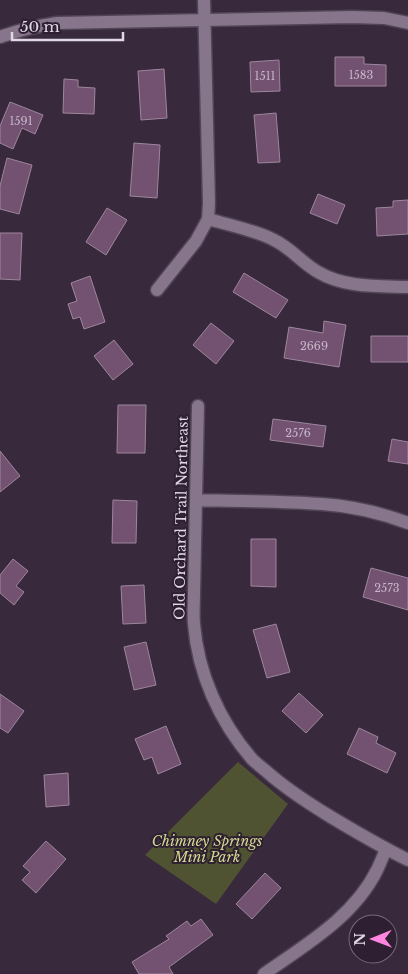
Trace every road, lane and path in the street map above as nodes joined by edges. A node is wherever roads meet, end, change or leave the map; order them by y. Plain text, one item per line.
1 (204, 0) edge
2 (204, 20) junction
3 (408, 23) edge
4 (0, 37) edge
5 (208, 219) junction
6 (408, 287) edge
7 (157, 290) dead end
8 (198, 406) dead end
9 (196, 500) junction
10 (408, 523) edge
11 (386, 849) junction
12 (408, 860) edge
13 (264, 974) edge

1 - 2 street
2 - 3 street
2 - 4 street
2 - 5 street
5 - 6 street
5 - 7 street
8 - 9 street, Old Orchard Trail Northeast
9 - 10 street
9 - 11 street, Old Orchard Trail Northeast
11 - 12 street, Old Orchard Trail Northeast
11 - 13 street

